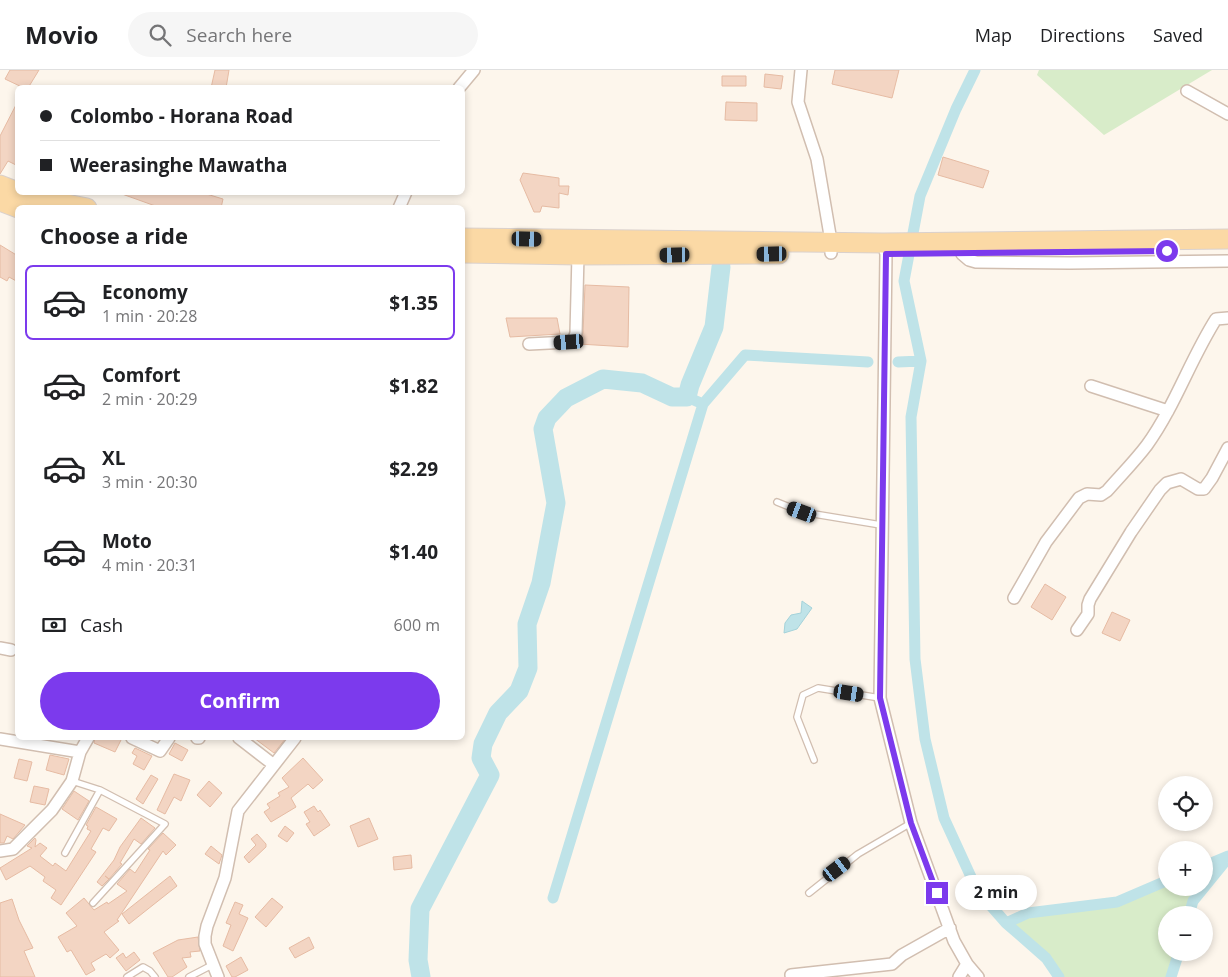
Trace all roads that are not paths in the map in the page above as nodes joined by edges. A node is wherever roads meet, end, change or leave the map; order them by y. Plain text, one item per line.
1 (474, 70) edge
2 (801, 70) edge
3 (462, 85) edge
4 (1187, 91) dead end
5 (1228, 114) edge
6 (0, 186) edge
7 (15, 191) edge
8 (26, 195) edge
9 (0, 201) edge
10 (72, 205) edge
11 (15, 207) edge
12 (465, 238) edge
13 (831, 247) junction
14 (889, 249) junction
15 (1227, 249) edge
16 (465, 252) edge
17 (578, 255) junction
18 (1228, 318) edge
19 (529, 344) dead end
20 (1091, 386) dead end
21 (1168, 411) junction
22 (1228, 448) edge
23 (776, 502) dead end
24 (881, 525) junction
25 (1014, 598) dead end
26 (1077, 630) dead end
27 (880, 698) junction
28 (0, 739) edge
29 (87, 740) edge
30 (136, 740) edge
31 (168, 740) edge
32 (242, 740) edge
33 (293, 740) edge
34 (80, 752) junction
35 (814, 760) dead end
36 (274, 765) junction
37 (72, 781) junction
38 (100, 790) junction
39 (911, 823) junction
40 (0, 851) edge
41 (65, 853) dead end
42 (809, 892) dead end
43 (92, 903) dead end
44 (950, 928) junction
45 (212, 964) junction
46 (892, 964) junction
47 (967, 964) junction
48 (791, 975) dead end
49 (127, 977) edge
50 (155, 977) edge
51 (189, 977) edge
52 (218, 977) edge
53 (894, 977) edge
54 (959, 977) edge
55 (978, 977) edge

1 - 3 street
2 - 13 street
4 - 5 street
6 - 7 main road
8 - 10 main road
9 - 11 main road
12 - 13 main road
13 - 14 main road
13 - 17 main road
14 - 15 main road
14 - 24 street
16 - 17 main road
17 - 19 street
18 - 21 street
20 - 21 street
21 - 25 street
22 - 26 street
23 - 24 lane
24 - 27 street
27 - 35 lane
27 - 39 street
28 - 34 street
29 - 34 street
30 - 31 street
32 - 36 street
33 - 36 street
34 - 37 street
36 - 45 street
37 - 38 lane
37 - 40 street
38 - 41 lane
38 - 43 lane
39 - 42 lane
39 - 44 street
44 - 46 street
44 - 47 street
45 - 51 lane
45 - 52 street
46 - 48 street
46 - 53 street
47 - 54 street
47 - 55 street
49 - 50 lane

